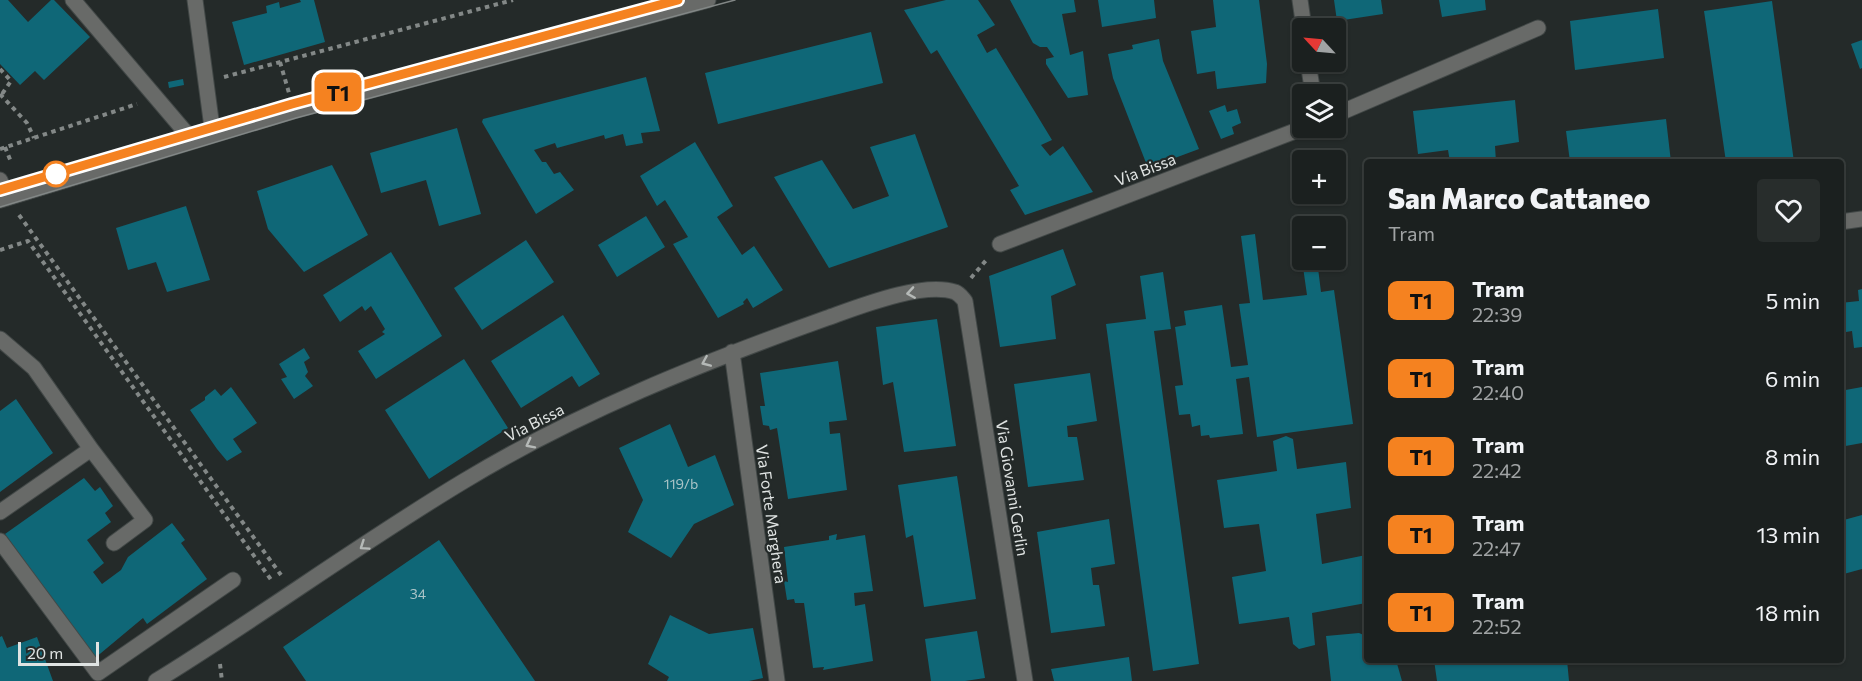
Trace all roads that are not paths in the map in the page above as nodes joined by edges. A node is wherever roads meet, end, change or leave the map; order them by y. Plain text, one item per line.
1 (73, 0) edge
2 (195, 0) edge
3 (708, 0) edge
4 (1300, 0) edge
5 (1303, 18) edge
6 (1538, 28) dead end
7 (1346, 110) edge
8 (1292, 132) edge
9 (213, 135) junction
10 (193, 141) junction
11 (0, 180) edge
12 (7, 202) edge
13 (1862, 219) edge
14 (1844, 221) edge
15 (1000, 244) road end
16 (962, 297) joint
17 (0, 339) edge
18 (732, 352) junction
19 (90, 449) junction
20 (0, 512) edge
21 (0, 541) edge
22 (114, 543) dead end
23 (233, 580) dead end
24 (156, 681) edge
25 (777, 681) edge
26 (1025, 681) edge

1 - 10 street
2 - 9 street
3 - 9 street
4 - 5 street
6 - 7 street
8 - 15 street, Via Bissa
9 - 10 street
10 - 12 street
11 - 12 street
13 - 14 street
16 -> 18 street, Via Bissa
16 - 26 street, Via Giovanni Gerlin
17 - 19 street
18 -> 24 street, Via Bissa
18 - 25 street, Via Forte Marghera
19 - 20 street
19 - 22 street
21 - 23 street

